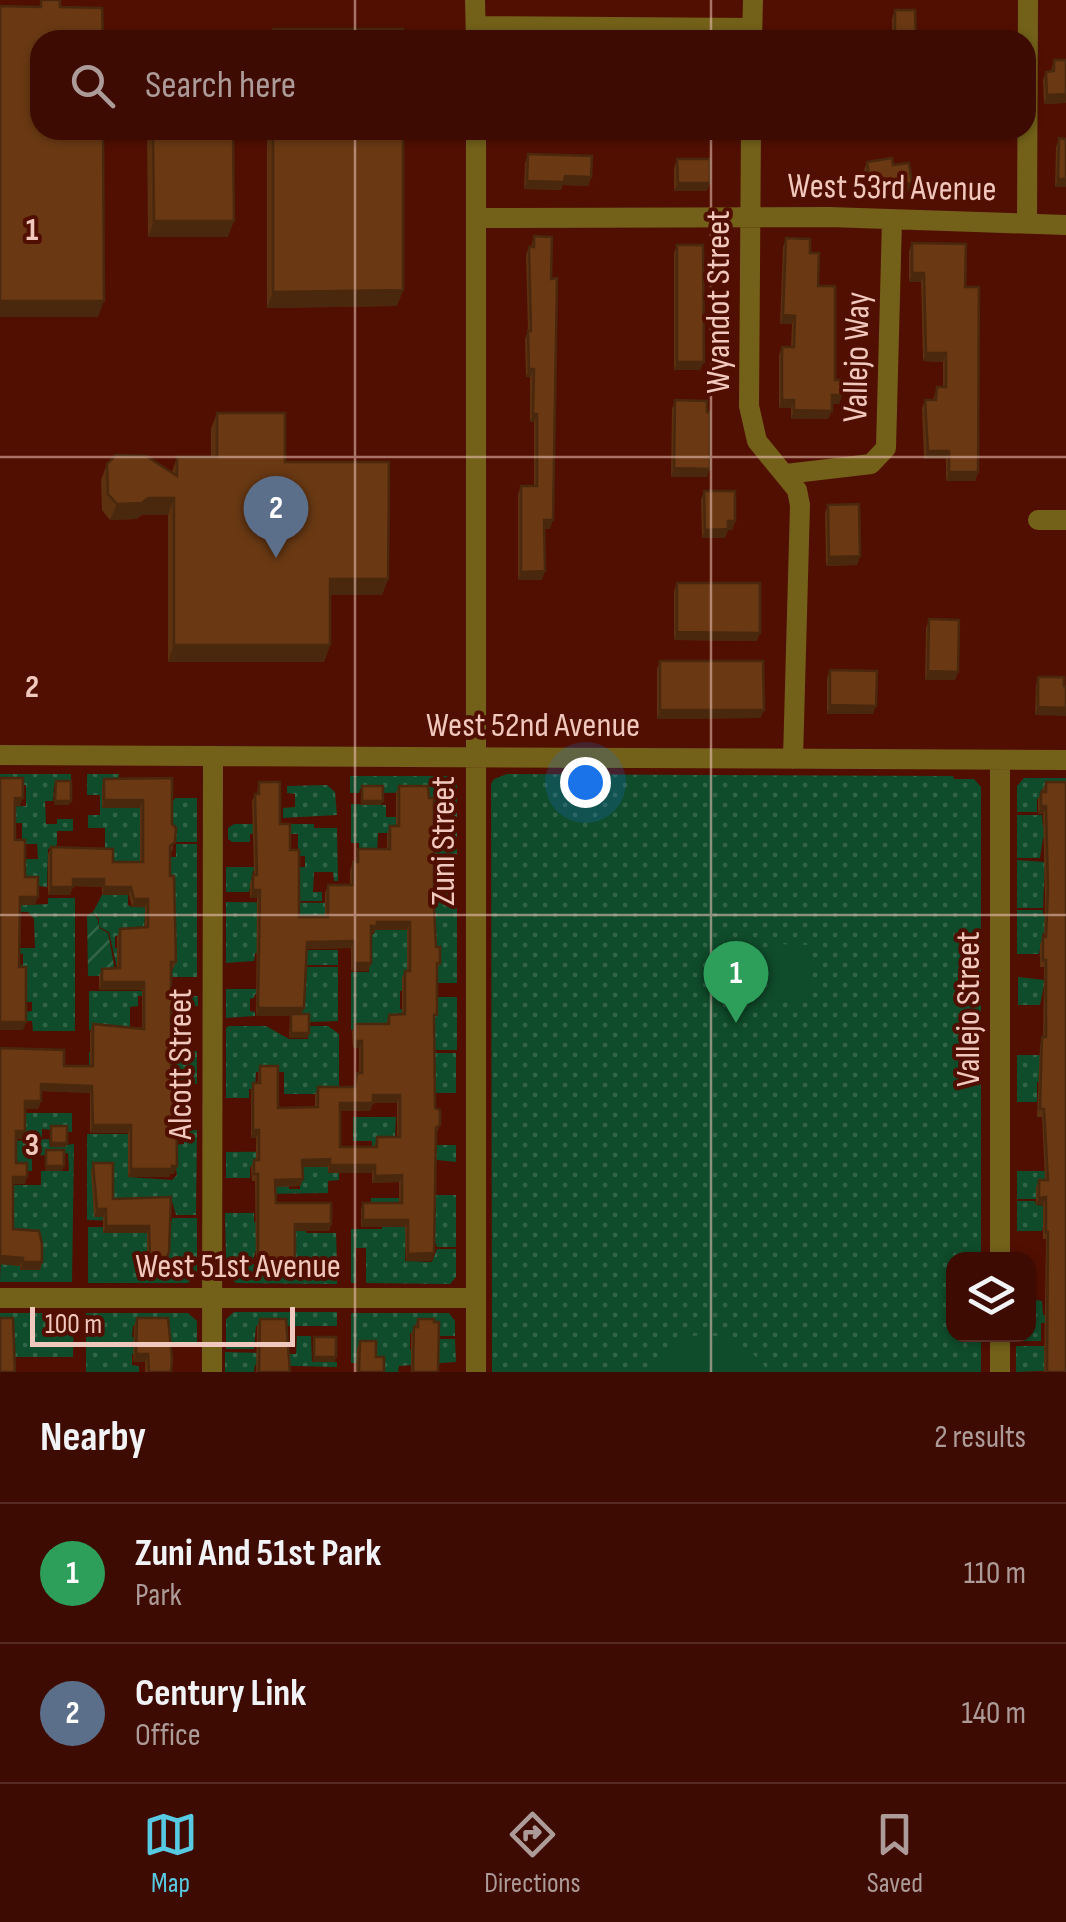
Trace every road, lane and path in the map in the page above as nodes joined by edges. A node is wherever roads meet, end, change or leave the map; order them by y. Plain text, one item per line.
1 (476, 0) edge
2 (753, 0) edge
3 (1028, 0) edge
4 (476, 30) edge
5 (752, 30) edge
6 (1028, 30) edge
7 (476, 140) edge
8 (752, 140) edge
9 (1027, 140) edge
10 (476, 218) junction
11 (750, 218) junction
12 (892, 220) junction
13 (1027, 224) junction
14 (1066, 225) edge
15 (786, 474) junction
16 (1038, 520) dead end
17 (1066, 520) edge
18 (0, 755) edge
19 (213, 756) junction
20 (476, 757) junction
21 (794, 758) junction
22 (1000, 760) junction
23 (1066, 760) edge
24 (1000, 1252) edge
25 (0, 1298) edge
26 (212, 1298) junction
27 (476, 1298) junction
28 (1000, 1342) edge
29 (212, 1372) edge
30 (476, 1372) edge
31 (1000, 1372) edge

1 - 4 street
2 - 5 street
3 - 6 street
7 - 10 street, Zuni Street
8 - 11 street, Wyandot Street
9 - 13 street
10 - 11 street, West 53rd Avenue
10 - 20 street, Zuni Street
11 - 12 street, West 53rd Avenue
11 - 15 street, Wyandot Street
12 - 13 street, West 53rd Avenue
12 - 15 street, Vallejo Way
13 - 14 street, West 53rd Avenue
15 - 21 street, Wyandot Street
16 - 17 street
18 - 19 street, West 52nd Avenue
19 - 20 street, West 52nd Avenue
19 - 26 street, Alcott Street
20 - 21 street, West 52nd Avenue
20 - 27 street, Zuni Street
21 - 22 street, West 52nd Avenue
22 - 23 street, West 52nd Avenue
22 - 24 street, Vallejo Street
25 - 26 street, West 51st Avenue
26 - 27 street, West 51st Avenue
26 - 29 street, Alcott Street
27 - 30 street, Zuni Street
28 - 31 street

